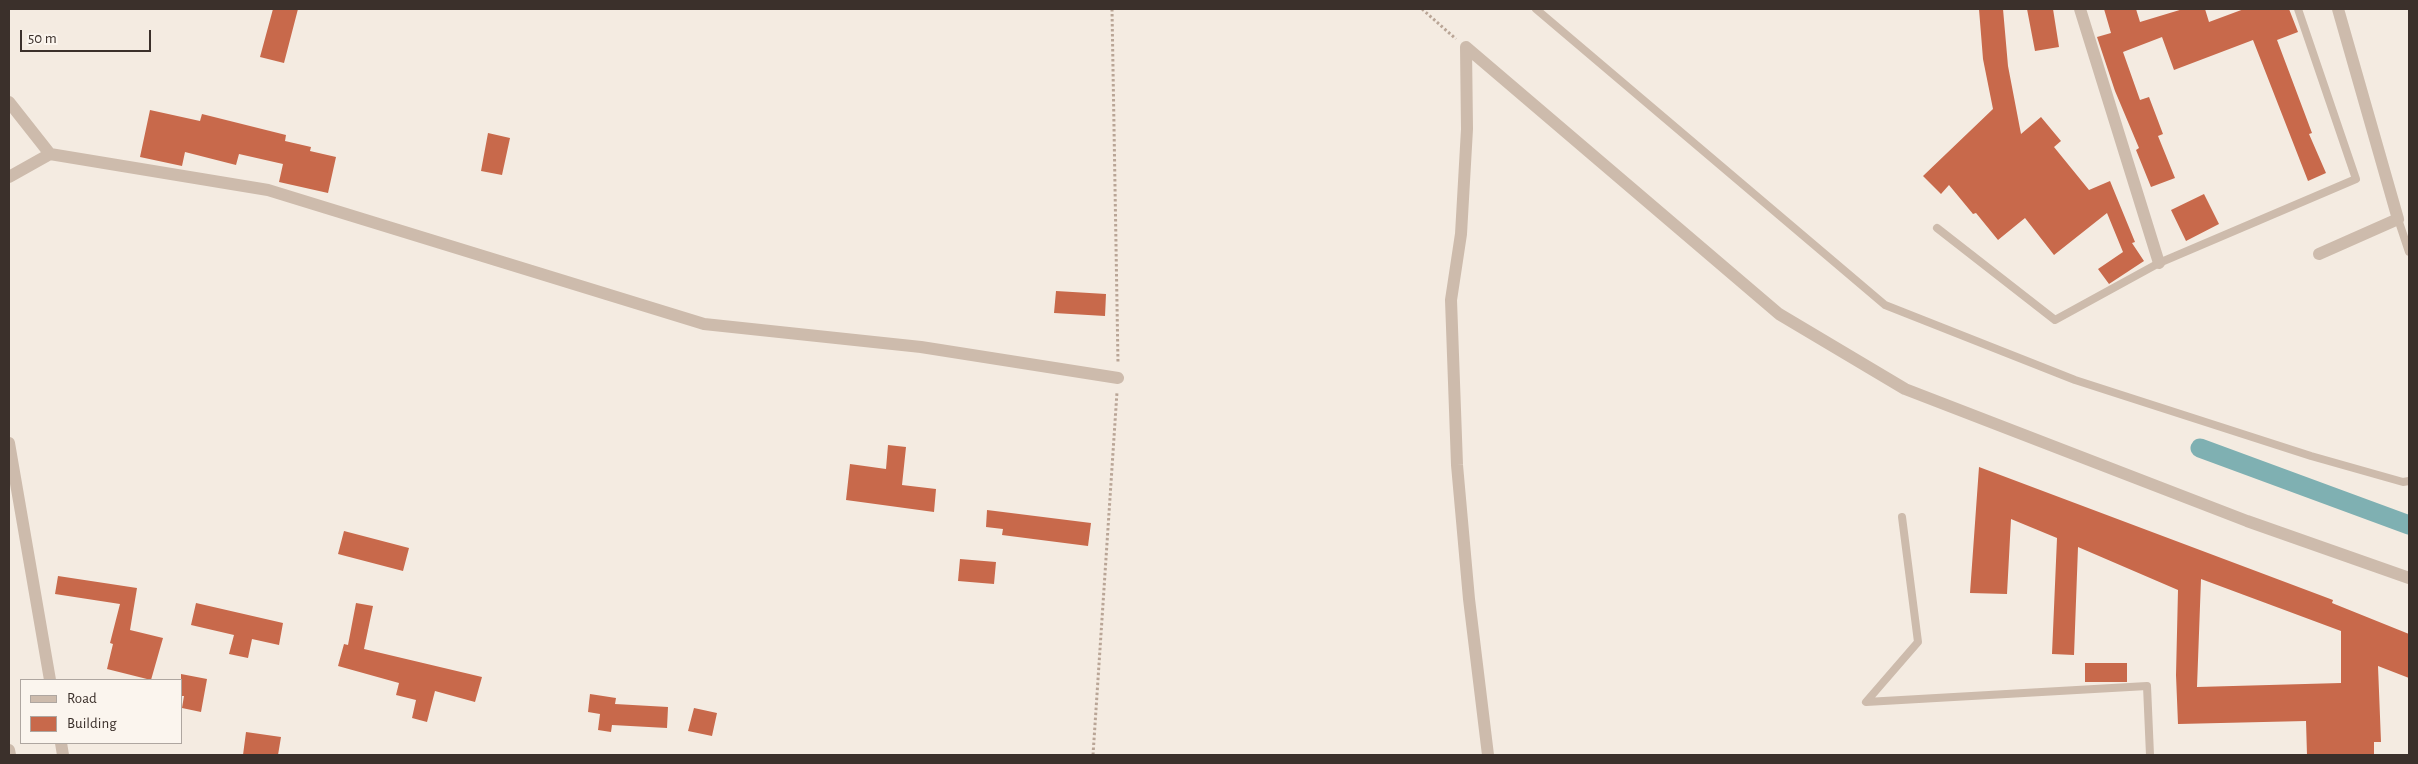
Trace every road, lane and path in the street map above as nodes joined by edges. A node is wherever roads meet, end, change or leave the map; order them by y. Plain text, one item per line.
1 (1422, 9) edge
2 (1536, 9) edge
3 (2080, 9) edge
4 (2298, 9) edge
5 (2338, 9) edge
6 (1466, 47) junction
7 (9, 102) edge
8 (50, 154) junction
9 (9, 176) edge
10 (2398, 219) junction
11 (1937, 228) dead end
12 (2409, 252) edge
13 (2319, 254) dead end
14 (2159, 263) junction
15 (1118, 378) dead end
16 (9, 443) edge
17 (2409, 482) edge
18 (1902, 517) dead end
19 (2409, 578) edge
20 (50, 679) edge
21 (9, 750) edge
22 (10, 755) edge
23 (1488, 755) edge
24 (2150, 755) edge

1 - 6 path
2 - 17 lane
3 - 14 street
4 - 14 lane
5 - 10 street
6 - 19 street
6 - 23 street
7 - 8 street
8 - 9 street
8 - 15 street
10 - 12 lane
10 - 13 street
11 - 14 lane
16 - 20 street
18 - 24 lane
21 - 22 street

